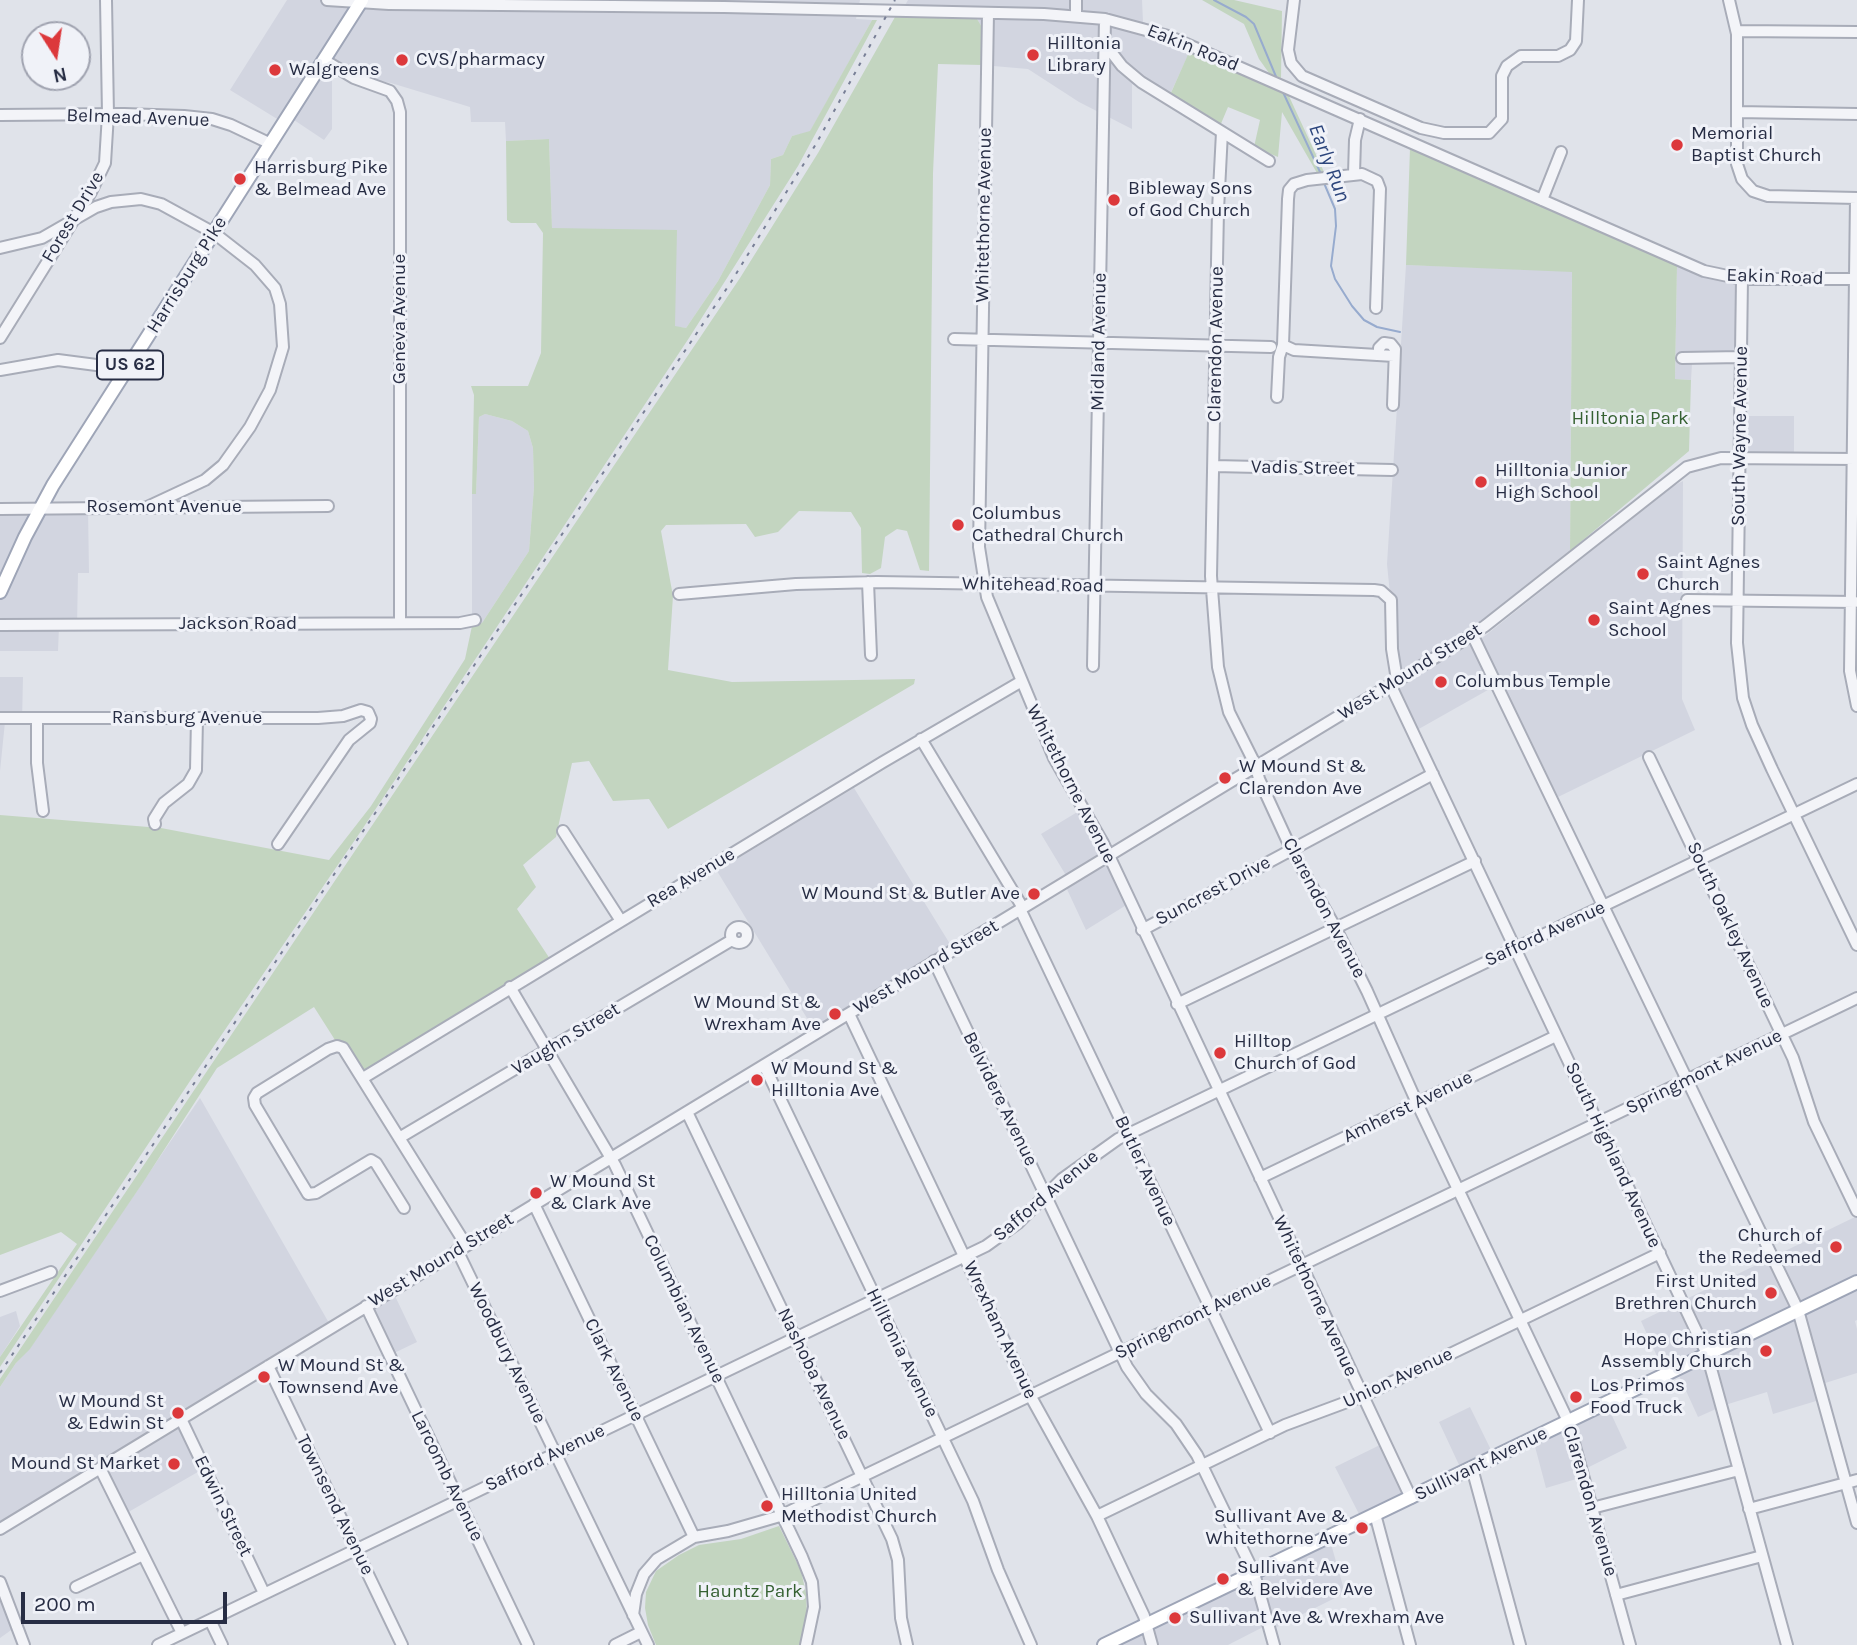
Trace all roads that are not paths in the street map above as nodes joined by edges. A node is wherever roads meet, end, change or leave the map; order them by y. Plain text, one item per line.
1 (106, 0) edge
2 (327, 0) edge
3 (1076, 0) edge
4 (1294, 0) edge
5 (1578, 0) edge
6 (1729, 0) edge
7 (361, 1) edge
8 (487, 2) edge
9 (658, 3) edge
10 (988, 13) junction
11 (1076, 15) junction
12 (1105, 19) junction
13 (1737, 31) junction
14 (1857, 32) edge
15 (1105, 44) junction
16 (324, 60) junction
17 (1737, 113) junction
18 (108, 114) junction
19 (1857, 114) edge
20 (0, 115) edge
21 (1360, 119) junction
22 (1222, 132) junction
23 (271, 144) junction
24 (1561, 152) dead end
25 (1269, 161) dead end
26 (1354, 174) junction
27 (1856, 198) edge
28 (1542, 200) junction
29 (71, 220) junction
30 (214, 233) junction
31 (0, 248) edge
32 (1742, 279) junction
33 (1856, 279) edge
34 (1376, 308) dead end
35 (0, 338) edge
36 (954, 339) dead end
37 (982, 341) junction
38 (1100, 343) junction
39 (1216, 345) junction
40 (1283, 345) junction
41 (1271, 347) dead end
42 (1682, 358) dead end
43 (1741, 358) junction
44 (127, 369) junction
45 (0, 370) edge
46 (1277, 397) dead end
47 (1393, 405) dead end
48 (1740, 458) junction
49 (1855, 459) edge
50 (1214, 466) junction
51 (1392, 470) dead end
52 (328, 506) dead end
53 (39, 508) junction
54 (145, 508) junction
55 (0, 509) edge
56 (867, 582) junction
57 (984, 585) junction
58 (1096, 586) junction
59 (1211, 588) junction
60 (0, 592) edge
61 (679, 594) dead end
62 (1387, 595) joint
63 (1687, 600) dead end
64 (1738, 601) junction
65 (1854, 602) edge
66 (475, 620) dead end
67 (400, 623) junction
68 (0, 625) edge
69 (1472, 634) junction
70 (871, 655) dead end
71 (1093, 666) dead end
72 (1022, 681) junction
73 (1394, 682) junction
74 (1857, 706) edge
75 (338, 717) junction
76 (0, 718) edge
77 (37, 718) junction
78 (197, 718) junction
79 (921, 739) junction
80 (349, 740) junction
81 (1649, 757) dead end
82 (1256, 766) junction
83 (1433, 774) junction
84 (1857, 784) edge
85 (43, 811) dead end
86 (1794, 814) junction
87 (155, 824) dead end
88 (563, 831) dead end
89 (278, 844) dead end
90 (1291, 849) junction
91 (1108, 856) junction
92 (1475, 861) junction
93 (1699, 861) junction
94 (1604, 906) junction
95 (1022, 909) junction
96 (621, 921) junction
97 (1335, 928) junction
98 (1142, 930) junction
99 (732, 940) dead end
100 (1857, 945) edge
101 (1515, 947) junction
102 (934, 961) junction
103 (510, 987) junction
104 (1857, 998) edge
105 (1177, 1004) junction
106 (849, 1014) junction
107 (1377, 1015) junction
108 (1782, 1034) junction
109 (1556, 1036) junction
110 (546, 1051) junction
111 (764, 1065) junction
112 (363, 1077) junction
113 (1688, 1079) junction
114 (1218, 1091) junction
115 (1417, 1103) junction
116 (687, 1112) junction
117 (1598, 1123) junction
118 (1128, 1135) junction
119 (399, 1138) junction
120 (611, 1158) junction
121 (1260, 1178) junction
122 (1458, 1190) junction
123 (1046, 1195) junction
124 (534, 1204) junction
125 (404, 1208) dead end
126 (1857, 1211) edge
127 (462, 1248) junction
128 (1660, 1254) junction
129 (964, 1256) junction
130 (1301, 1266) junction
131 (51, 1272) dead end
132 (1857, 1282) edge
133 (0, 1291) edge
134 (876, 1298) junction
135 (366, 1306) junction
136 (1210, 1309) junction
137 (1798, 1310) junction
138 (1520, 1321) junction
139 (796, 1337) junction
140 (1120, 1352) junction
141 (1707, 1354) junction
142 (268, 1366) junction
143 (716, 1376) junction
144 (1030, 1395) junction
145 (1363, 1396) junction
146 (635, 1414) junction
147 (181, 1419) junction
148 (1568, 1422) junction
149 (1270, 1433) junction
150 (942, 1436) junction
151 (555, 1453) junction
152 (1202, 1465) junction
153 (100, 1468) junction
154 (1472, 1468) junction
155 (1738, 1470) junction
156 (863, 1476) junction
157 (1852, 1481) edge
158 (1411, 1497) junction
159 (458, 1500) junction
160 (1592, 1508) junction
161 (1749, 1509) junction
162 (783, 1514) junction
163 (1374, 1514) junction
164 (1097, 1516) junction
165 (1857, 1523) edge
166 (0, 1529) edge
167 (694, 1537) junction
168 (356, 1549) junction
169 (143, 1555) junction
170 (1762, 1556) junction
171 (1254, 1573) junction
172 (0, 1582) edge
173 (76, 1587) dead end
174 (264, 1593) junction
175 (1616, 1595) junction
176 (633, 1615) junction
177 (210, 1620) junction
178 (1147, 1624) junction
179 (641, 1632) junction
180 (182, 1633) junction
181 (400, 1642) edge
182 (24, 1645) edge
183 (158, 1645) edge
184 (222, 1645) edge
185 (386, 1645) edge
186 (528, 1645) edge
187 (615, 1645) edge
188 (648, 1645) edge
189 (806, 1645) edge
190 (907, 1645) edge
191 (1031, 1645) edge
192 (1104, 1645) edge
193 (1152, 1645) edge
194 (1274, 1645) edge
195 (1410, 1645) edge
196 (1520, 1645) edge
197 (1630, 1645) edge
198 (1787, 1645) edge

1 - 18 street, Forest Drive
2 - 7 street, Eakin Road
3 - 11 street
4 - 5 street
6 - 13 street
7 - 8 street, Eakin Road
7 - 16 main road, Harrisburg Pike / US 62
8 - 9 street, Eakin Road
9 - 10 street, Eakin Road
10 - 11 street, Eakin Road
10 - 37 street, Whitethorne Avenue
11 - 12 street, Eakin Road
12 - 15 street, Midland Avenue
12 - 21 street, Eakin Road
13 - 14 street
13 - 17 street
15 - 22 street
15 - 38 street, Midland Avenue
16 - 23 main road, Harrisburg Pike / US 62
16 - 67 street, Geneva Avenue
17 - 19 street
17 - 27 street
18 - 20 street, Belmead Avenue
18 - 23 street, Belmead Avenue
18 - 29 street, Forest Drive
21 - 26 street
21 - 28 street, Eakin Road
22 - 25 street
22 - 39 street, Clarendon Avenue
23 - 30 main road, Harrisburg Pike / US 62
24 - 28 street
26 - 34 street
26 - 40 street
27 - 33 street
28 - 32 street, Eakin Road
29 - 30 street
29 - 31 street
29 - 35 street, Forest Drive
30 - 44 main road, Harrisburg Pike / US 62
30 - 54 street
32 - 33 street, Eakin Road
32 - 43 street, South Wayne Avenue
33 - 49 street
36 - 37 street
37 - 38 street
37 - 57 street, Whitethorne Avenue
38 - 39 street
38 - 58 street, Midland Avenue
39 - 41 street
39 - 50 street, Clarendon Avenue
40 - 46 street
40 - 47 street
42 - 43 street
43 - 48 street, South Wayne Avenue
44 - 45 street
44 - 53 main road, Harrisburg Pike / US 62
48 - 49 street, West Mound Street
48 - 64 street, South Wayne Avenue
48 - 69 street, West Mound Street
49 - 65 street
50 - 51 street, Vadis Street
50 - 59 street, Clarendon Avenue
52 - 54 street, Rosemont Avenue
53 - 54 street, Rosemont Avenue
53 - 55 street, Rosemont Avenue
53 - 60 main road, Harrisburg Pike / US 62
56 - 57 street, Whitehead Road
56 - 61 street, Whitehead Road
56 - 70 street
57 - 58 street, Whitehead Road
57 - 72 street, Whitethorne Avenue
58 - 59 street, Whitehead Road
58 - 71 street, Midland Avenue
59 - 62 street, Whitehead Road
59 - 82 street, Clarendon Avenue
62 - 73 street, South Highland Avenue
63 - 64 street
64 - 65 street
64 - 86 street, South Wayne Avenue
65 - 74 street
66 - 67 street, Jackson Road
67 - 68 street, Jackson Road
69 - 73 street, West Mound Street
69 - 94 street
72 - 79 street, Rea Avenue
72 - 91 street, Whitethorne Avenue
73 - 82 street, West Mound Street
73 - 83 street, South Highland Avenue
75 - 78 street, Ransburg Avenue
75 - 80 street
75 - 80 street, Ransburg Avenue
76 - 77 street, Ransburg Avenue
77 - 78 street, Ransburg Avenue
77 - 85 street
78 - 87 street
79 - 95 street, Butler Avenue
79 - 96 street, Rea Avenue
80 - 89 street
81 - 93 street, South Oakley Avenue
82 - 90 street, Clarendon Avenue
82 - 91 street, West Mound Street
83 - 90 street, Suncrest Drive
83 - 92 street, South Highland Avenue
84 - 86 street, Safford Avenue
86 - 93 street, Safford Avenue
86 - 100 street, South Wayne Avenue
88 - 96 street
90 - 97 street, Clarendon Avenue
90 - 98 street, Suncrest Drive
91 - 95 street, West Mound Street
91 - 98 street, Whitethorne Avenue
92 - 97 street
92 - 101 street, South Highland Avenue
93 - 94 street, Safford Avenue
93 - 108 street, South Oakley Avenue
94 - 101 street, Safford Avenue
94 - 113 street
95 - 102 street, West Mound Street
95 - 118 street, Butler Avenue
96 - 103 street, Rea Avenue
97 - 105 street
97 - 107 street, Clarendon Avenue
98 - 105 street, Whitethorne Avenue
99 - 110 street, Vaughn Street
101 - 107 street, Safford Avenue
101 - 109 street, South Highland Avenue
102 - 106 street, West Mound Street
102 - 123 street, Belvidere Avenue
103 - 110 street, Columbian Avenue
103 - 112 street, Rea Avenue
104 - 108 street, Springmont Avenue
105 - 114 street, Whitethorne Avenue
106 - 111 street, West Mound Street
106 - 129 street, Wrexham Avenue
107 - 114 street, Safford Avenue
107 - 115 street, Clarendon Avenue
108 - 113 street, Springmont Avenue
108 - 126 street, South Oakley Avenue
109 - 115 street, Amherst Avenue
109 - 117 street, South Highland Avenue
110 - 119 street, Vaughn Street
110 - 120 street, Columbian Avenue
111 - 116 street, West Mound Street
111 - 134 street, Hilltonia Avenue
112 - 119 street, Woodbury Avenue
112 - 125 street, Woodbury Avenue
113 - 117 street, Springmont Avenue
113 - 137 street
114 - 118 street, Safford Avenue
114 - 121 street, Whitethorne Avenue
115 - 121 street, Amherst Avenue
115 - 122 street, Clarendon Avenue
116 - 120 street, West Mound Street
116 - 139 street, Nashoba Avenue
117 - 122 street, Springmont Avenue
117 - 128 street, South Highland Avenue
118 - 123 street, Safford Avenue
118 - 136 street, Butler Avenue
119 - 127 street, Woodbury Avenue
120 - 124 street, West Mound Street
120 - 143 street, Columbian Avenue
121 - 130 street, Whitethorne Avenue
122 - 130 street, Springmont Avenue
122 - 138 street, Clarendon Avenue
123 - 129 street, Safford Avenue
123 - 140 street, Belvidere Avenue
124 - 127 street, West Mound Street
124 - 146 street, Clark Avenue
127 - 135 street, West Mound Street
127 - 151 street, Woodbury Avenue
128 - 138 street, Union Avenue
128 - 141 street, South Highland Avenue
129 - 134 street, Safford Avenue
129 - 144 street, Wrexham Avenue
130 - 136 street, Springmont Avenue
130 - 145 street, Whitethorne Avenue
131 - 133 street
132 - 137 main road, Sullivant Avenue
134 - 139 street, Safford Avenue
134 - 150 street, Hilltonia Avenue
135 - 142 street, West Mound Street
135 - 159 street, Larcomb Avenue
136 - 140 street, Springmont Avenue
136 - 149 street, Butler Avenue
137 - 141 main road, Sullivant Avenue
137 - 157 street
138 - 145 street, Union Avenue
138 - 148 street, Clarendon Avenue
139 - 143 street, Safford Avenue
139 - 156 street, Nashoba Avenue
140 - 144 street, Springmont Avenue
140 - 152 street, Belvidere Avenue
141 - 148 main road, Sullivant Avenue
141 - 155 street, South Highland Avenue
142 - 147 street, West Mound Street
142 - 168 street, Townsend Avenue
143 - 146 street, Safford Avenue
143 - 162 street, Columbian Avenue
144 - 150 street, Springmont Avenue
144 - 164 street, Wrexham Avenue
145 - 149 street, Union Avenue
145 - 158 street, Whitethorne Avenue
146 - 151 street, Safford Avenue
146 - 167 street, Clark Avenue
147 - 153 street, West Mound Street
147 - 174 street, Edwin Street
148 - 154 main road, Sullivant Avenue
148 - 160 street, Clarendon Avenue
149 - 152 street, Union Avenue
150 - 156 street, Springmont Avenue
150 - 191 street, Hilltonia Avenue
151 - 159 street, Safford Avenue
151 - 176 street, Woodbury Avenue
152 - 164 street, Union Avenue
152 - 171 street, Belvidere Avenue
153 - 166 street, West Mound Street
153 - 169 street
154 - 158 main road, Sullivant Avenue
154 - 196 street
155 - 160 street
155 - 161 street, South Highland Avenue
156 - 162 street, Springmont Avenue
156 - 190 street, Nashoba Avenue
157 - 161 street
157 - 165 street
158 - 163 main road, Sullivant Avenue
159 - 168 street, Safford Avenue
159 - 186 street, Larcomb Avenue
160 - 175 street, Clarendon Avenue
161 - 170 street, South Highland Avenue
162 - 167 street, Springmont Avenue
162 - 189 street, Columbian Avenue
163 - 171 main road, Sullivant Avenue
163 - 195 street
164 - 178 street, Wrexham Avenue
167 - 176 street, Springmont Avenue
168 - 174 street, Safford Avenue
168 - 181 street, Townsend Avenue
169 - 173 street
169 - 180 street
170 - 175 street
170 - 198 street, South Highland Avenue
171 - 178 main road, Sullivant Avenue
171 - 194 street, Belvidere Avenue
172 - 182 street
174 - 177 street, Safford Avenue
175 - 197 street, Clarendon Avenue
176 - 179 street, Woodbury Avenue
177 - 180 street, Safford Avenue
177 - 184 street
178 - 192 main road, Sullivant Avenue
178 - 193 street, Wrexham Avenue
179 - 187 street
179 - 188 street, Woodbury Avenue
180 - 183 street, Safford Avenue
181 - 185 street

